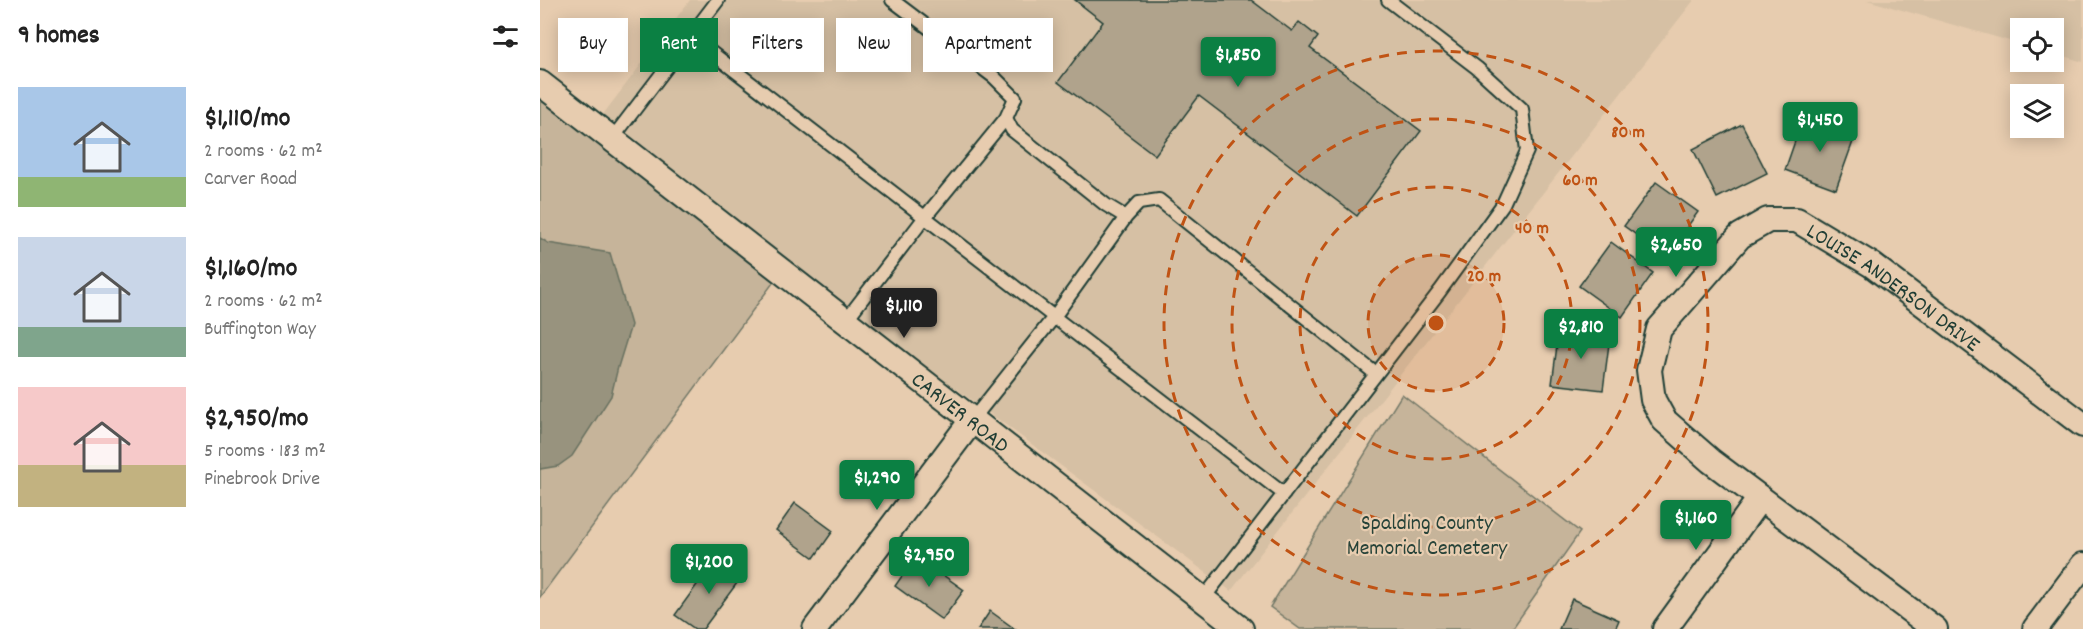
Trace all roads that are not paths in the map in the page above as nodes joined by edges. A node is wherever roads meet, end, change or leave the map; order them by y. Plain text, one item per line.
1 (718, 0) edge
2 (892, 0) edge
3 (1388, 0) edge
4 (704, 18) edge
5 (718, 58) edge
6 (663, 72) edge
7 (540, 83) edge
8 (1005, 118) junction
9 (612, 139) junction
10 (925, 217) junction
11 (1126, 217) junction
12 (1054, 317) junction
13 (846, 320) junction
14 (1376, 374) junction
15 (973, 419) junction
16 (2083, 425) edge
17 (1284, 494) junction
18 (1760, 498) junction
19 (2083, 565) edge
20 (1203, 599) junction
21 (815, 629) edge
22 (1241, 629) edge
23 (1665, 629) edge
24 (1935, 629) edge
25 (2035, 629) edge

1 - 4 lane
2 - 8 lane
3 - 14 lane
5 - 10 lane
6 - 9 lane
7 - 9 street, CARVER ROAD
8 - 10 lane
8 - 11 lane
9 - 13 street, CARVER ROAD
10 - 12 lane
10 - 13 lane
11 - 12 lane
11 - 14 lane
12 - 15 lane
12 - 17 lane
13 - 15 street, CARVER ROAD
14 - 17 lane
15 - 20 street, CARVER ROAD
15 - 21 street
16 - 18 street, LOUISE ANDERSON DRIVE
17 - 20 lane
18 - 23 street
18 - 24 street, LOUISE ANDERSON DRIVE
19 - 25 street
20 - 22 street, CARVER ROAD

